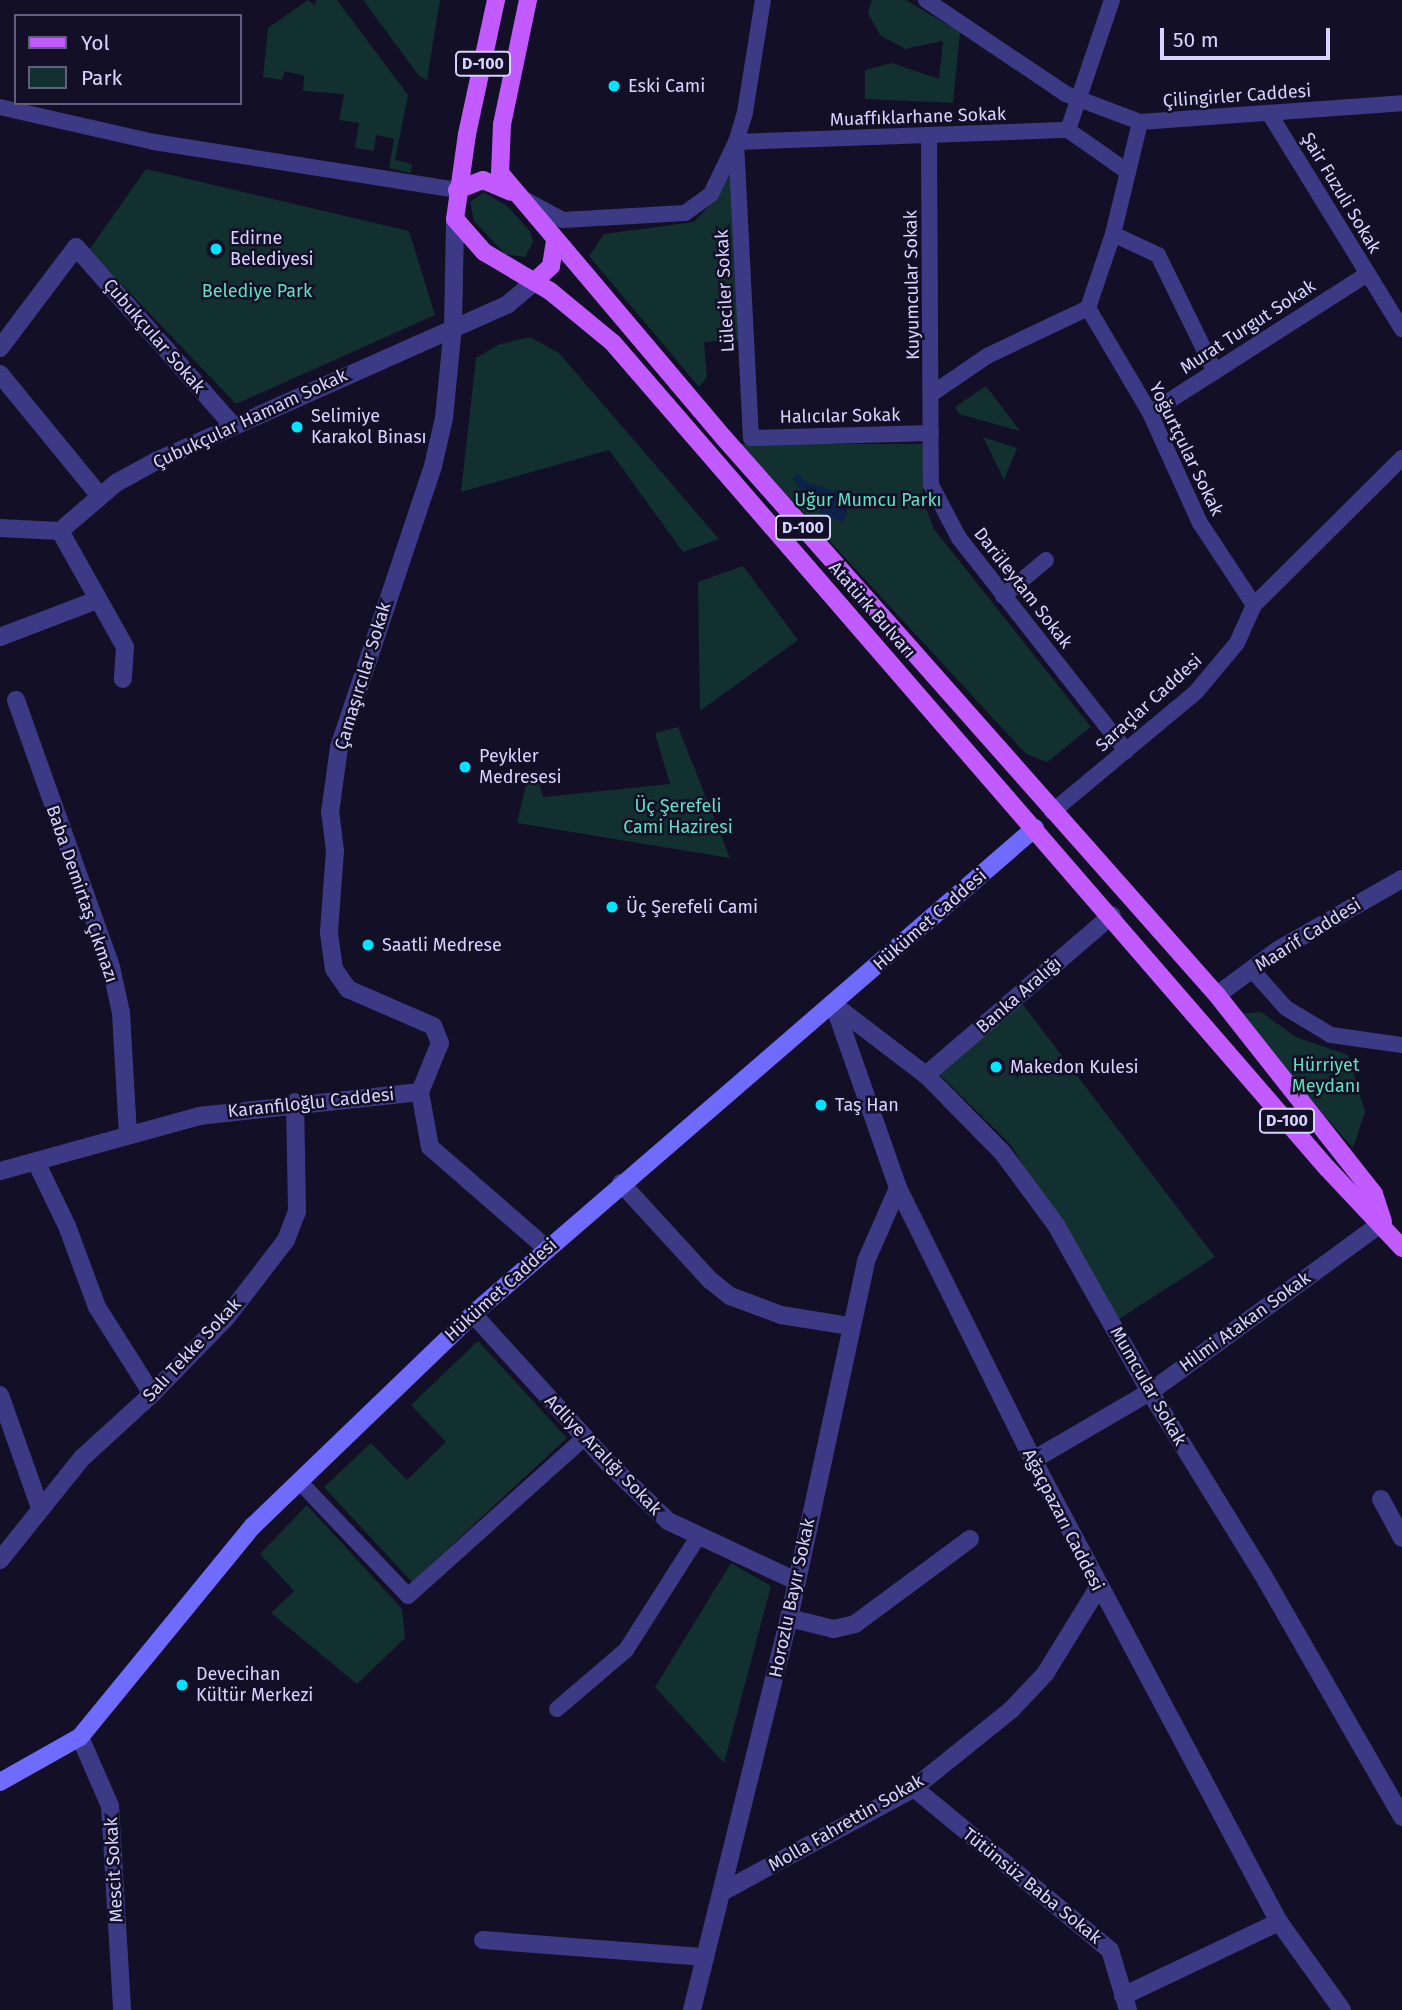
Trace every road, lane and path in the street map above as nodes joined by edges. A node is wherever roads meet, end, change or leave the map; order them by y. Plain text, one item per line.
1 (496, 0) edge
2 (528, 0) edge
3 (763, 0) edge
4 (926, 0) edge
5 (1112, 0) edge
6 (1079, 100) junction
7 (1402, 103) edge
8 (0, 107) edge
9 (1269, 113) junction
10 (1140, 122) junction
11 (1068, 130) junction
12 (929, 135) junction
13 (736, 142) junction
14 (1128, 172) junction
15 (457, 190) junction
16 (514, 194) junction
17 (456, 219) junction
18 (1112, 234) junction
19 (555, 242) junction
20 (1367, 274) junction
21 (534, 281) junction
22 (1088, 308) junction
23 (453, 327) junction
24 (1402, 329) edge
25 (0, 348) edge
26 (1215, 372) junction
27 (0, 374) edge
28 (933, 393) junction
29 (1150, 413) junction
30 (233, 426) junction
31 (931, 433) junction
32 (751, 438) joint
33 (1402, 458) edge
34 (100, 496) junction
35 (0, 528) edge
36 (60, 531) junction
37 (1046, 560) dead end
38 (1003, 596) junction
39 (97, 600) junction
40 (1254, 605) junction
41 (0, 637) edge
42 (123, 679) dead end
43 (16, 700) dead end
44 (1126, 751) junction
45 (1052, 812) junction
46 (1035, 828) junction
47 (1402, 879) edge
48 (1112, 915) junction
49 (1252, 970) junction
50 (1217, 995) junction
51 (834, 1005) junction
52 (1196, 1014) junction
53 (1402, 1045) edge
54 (926, 1075) junction
55 (420, 1092) junction
56 (295, 1102) junction
57 (128, 1134) junction
58 (37, 1164) junction
59 (0, 1171) edge
60 (621, 1183) junction
61 (898, 1188) junction
62 (1382, 1223) junction
63 (546, 1248) junction
64 (1402, 1248) edge
65 (473, 1314) junction
66 (850, 1326) junction
67 (1150, 1392) junction
68 (152, 1394) junction
69 (0, 1395) edge
70 (584, 1438) junction
71 (1033, 1460) junction
72 (299, 1481) junction
73 (1381, 1499) dead end
74 (40, 1508) junction
75 (698, 1537) junction
76 (1402, 1538) edge
77 (970, 1539) dead end
78 (0, 1560) edge
79 (796, 1581) junction
80 (1098, 1588) junction
81 (789, 1618) junction
82 (557, 1709) dead end
83 (80, 1737) junction
84 (0, 1782) edge
85 (914, 1788) junction
86 (1402, 1817) edge
87 (722, 1892) junction
88 (1279, 1922) junction
89 (483, 1940) dead end
90 (705, 1957) junction
91 (1126, 2003) edge
92 (122, 2010) edge
93 (692, 2010) edge
94 (1342, 2010) edge

1 - 15 main road, D-100
2 - 16 main road, Atatürk Bulvarı / D-100
3 - 13 street
4 - 6 street, Çilingirler Caddesi
5 - 6 street
6 - 10 street, Çilingirler Caddesi
6 - 11 street
7 - 9 street, Çilingirler Caddesi
8 - 15 street
9 - 10 street, Çilingirler Caddesi
9 - 20 street, Şair Fuzuli Sokak
10 - 14 street
11 - 12 street, Muaffıklarhane Sokak
11 - 14 street
12 - 13 street, Muaffıklarhane Sokak
12 - 28 street, Kuyumcular Sokak
13 - 16 street
13 - 32 street, Lüleciler Sokak
14 - 18 street
15 - 16 main road
15 - 17 main road, D-100
16 - 19 main road, Atatürk Bulvarı / D-100
17 - 21 main road, Atatürk Bulvarı / D-100
17 - 23 street, Çamaşırcılar Sokak
18 - 22 street
18 - 26 street
19 - 21 main road
19 - 45 main road, Atatürk Bulvarı / D-100
20 - 24 street, Şair Fuzuli Sokak
20 - 26 street, Murat Turgut Sokak
21 - 23 street
21 - 46 main road, Atatürk Bulvarı / D-100
22 - 28 street
22 - 29 street, Yoğurtçular Sokak
23 - 30 street, Çubukçular Hamam Sokak
23 - 55 street, Çamaşırcılar Sokak
25 - 30 street, Çubukçular Sokak
26 - 29 street, Murat Turgut Sokak
27 - 34 street
28 - 31 street, Kuyumcular Sokak
29 - 40 street, Yoğurtçular Sokak
30 - 34 street, Çubukçular Hamam Sokak
31 - 32 street, Halıcılar Sokak
31 - 38 street, Darüleytam Sokak
33 - 40 street, Saraçlar Caddesi
34 - 36 street, Çubukçular Hamam Sokak
35 - 36 street
36 - 39 street
37 - 38 street
38 - 44 street, Darüleytam Sokak
39 - 41 street
39 - 42 street
40 - 44 street, Saraçlar Caddesi
43 - 57 street, Baba Demirtaş Çıkmazı
44 - 45 street, Saraçlar Caddesi
45 - 46 main road
45 - 50 main road, Atatürk Bulvarı / D-100
46 - 48 main road, Atatürk Bulvarı / D-100
46 - 51 main road, Hükümet Caddesi
47 - 49 street, Maarif Caddesi
48 - 52 main road, Atatürk Bulvarı / D-100
48 - 54 street, Banka Aralığı
49 - 50 street, Maarif Caddesi
49 - 53 street
50 - 52 main road
50 - 62 main road, Atatürk Bulvarı / D-100
51 - 54 street, Mumcular Sokak
51 - 60 main road, Hükümet Caddesi
51 - 61 street, Ağaçpazarı Caddesi
52 - 62 main road, Atatürk Bulvarı / D-100
54 - 67 street, Mumcular Sokak
55 - 56 street, Karanfiloğlu Caddesi
55 - 63 street, Karanfiloğlu Caddesi
56 - 57 street, Karanfiloğlu Caddesi
56 - 68 street, Salı Tekke Sokak
57 - 58 street, Karanfiloğlu Caddesi
58 - 59 street, Karanfiloğlu Caddesi
58 - 68 street
60 - 63 main road, Hükümet Caddesi
60 - 66 street
61 - 66 street, Horozlu Bayır Sokak
61 - 71 street, Ağaçpazarı Caddesi
62 - 64 main road, Atatürk Bulvarı / D-100
62 - 67 street, Hilmi Atakan Sokak
63 - 65 main road, Hükümet Caddesi
65 - 70 street, Adliye Aralığı Sokak
65 - 72 main road, Hükümet Caddesi
66 - 79 street, Horozlu Bayır Sokak
67 - 71 street, Hilmi Atakan Sokak
67 - 86 street, Mumcular Sokak
68 - 74 street, Salı Tekke Sokak
69 - 74 street
70 - 72 street
70 - 75 street, Adliye Aralığı Sokak
71 - 80 street, Ağaçpazarı Caddesi
72 - 83 main road, Hükümet Caddesi
73 - 76 street
74 - 78 street, Salı Tekke Sokak
75 - 79 street, Adliye Aralığı Sokak
75 - 82 street
77 - 81 street
79 - 81 street, Horozlu Bayır Sokak
80 - 85 street, Molla Fahrettin Sokak
80 - 88 street, Ağaçpazarı Caddesi
81 - 87 street, Horozlu Bayır Sokak
83 - 84 main road, Hükümet Caddesi
83 - 92 street, Mescit Sokak
85 - 87 street, Molla Fahrettin Sokak
85 - 91 street, Tütünsüz Baba Sokak
87 - 90 street, Horozlu Bayır Sokak
88 - 91 street, Tütünsüz Baba Sokak
88 - 94 street, Ağaçpazarı Caddesi
89 - 90 street
90 - 93 street, Horozlu Bayır Sokak

